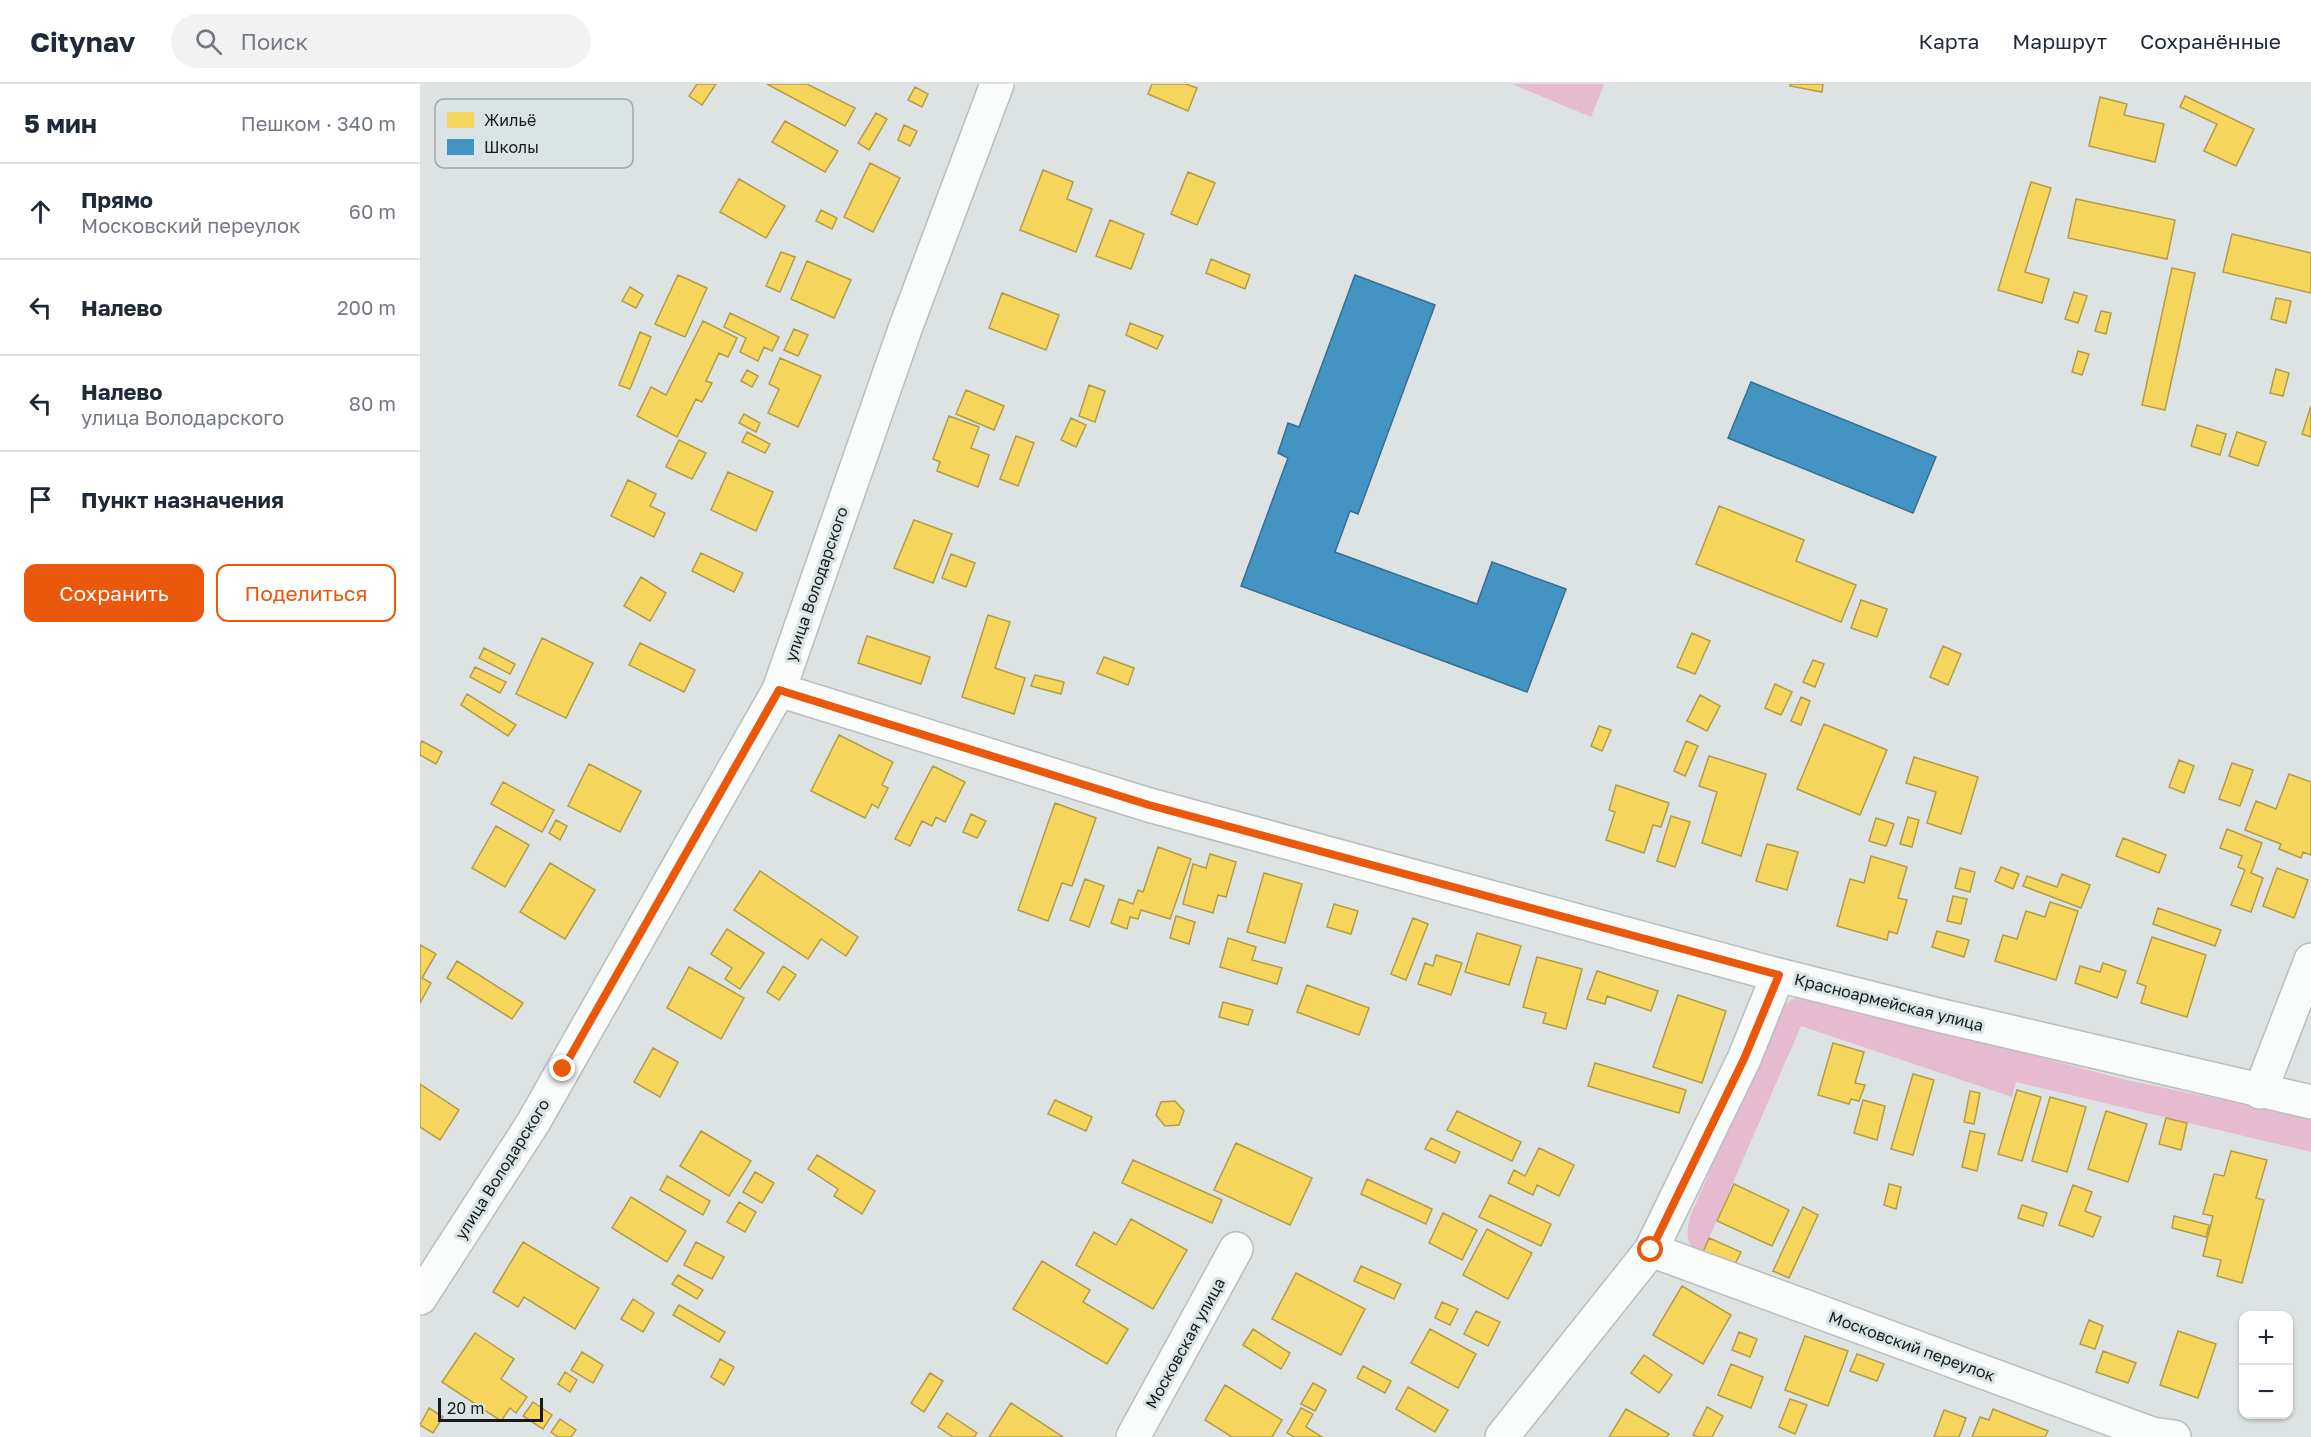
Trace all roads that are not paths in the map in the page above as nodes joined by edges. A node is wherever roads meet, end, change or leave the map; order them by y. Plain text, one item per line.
1 (997, 84) edge
2 (779, 690) junction
3 (2311, 960) edge
4 (1779, 975) junction
5 (2260, 1092) junction
6 (2311, 1102) edge
7 (1236, 1249) dead end
8 (1651, 1250) junction
9 (420, 1298) edge
10 (1133, 1437) edge
11 (1502, 1437) edge
12 (2174, 1437) edge

1 - 2 street, улица Володарского
2 - 4 street, Красноармейская улица
2 - 9 street, улица Володарского
3 - 5 street
4 - 5 street, Красноармейская улица
4 - 8 street
5 - 6 street, Красноармейская улица
7 - 10 street, Московская улица
8 - 11 street
8 - 12 street, Московский переулок

